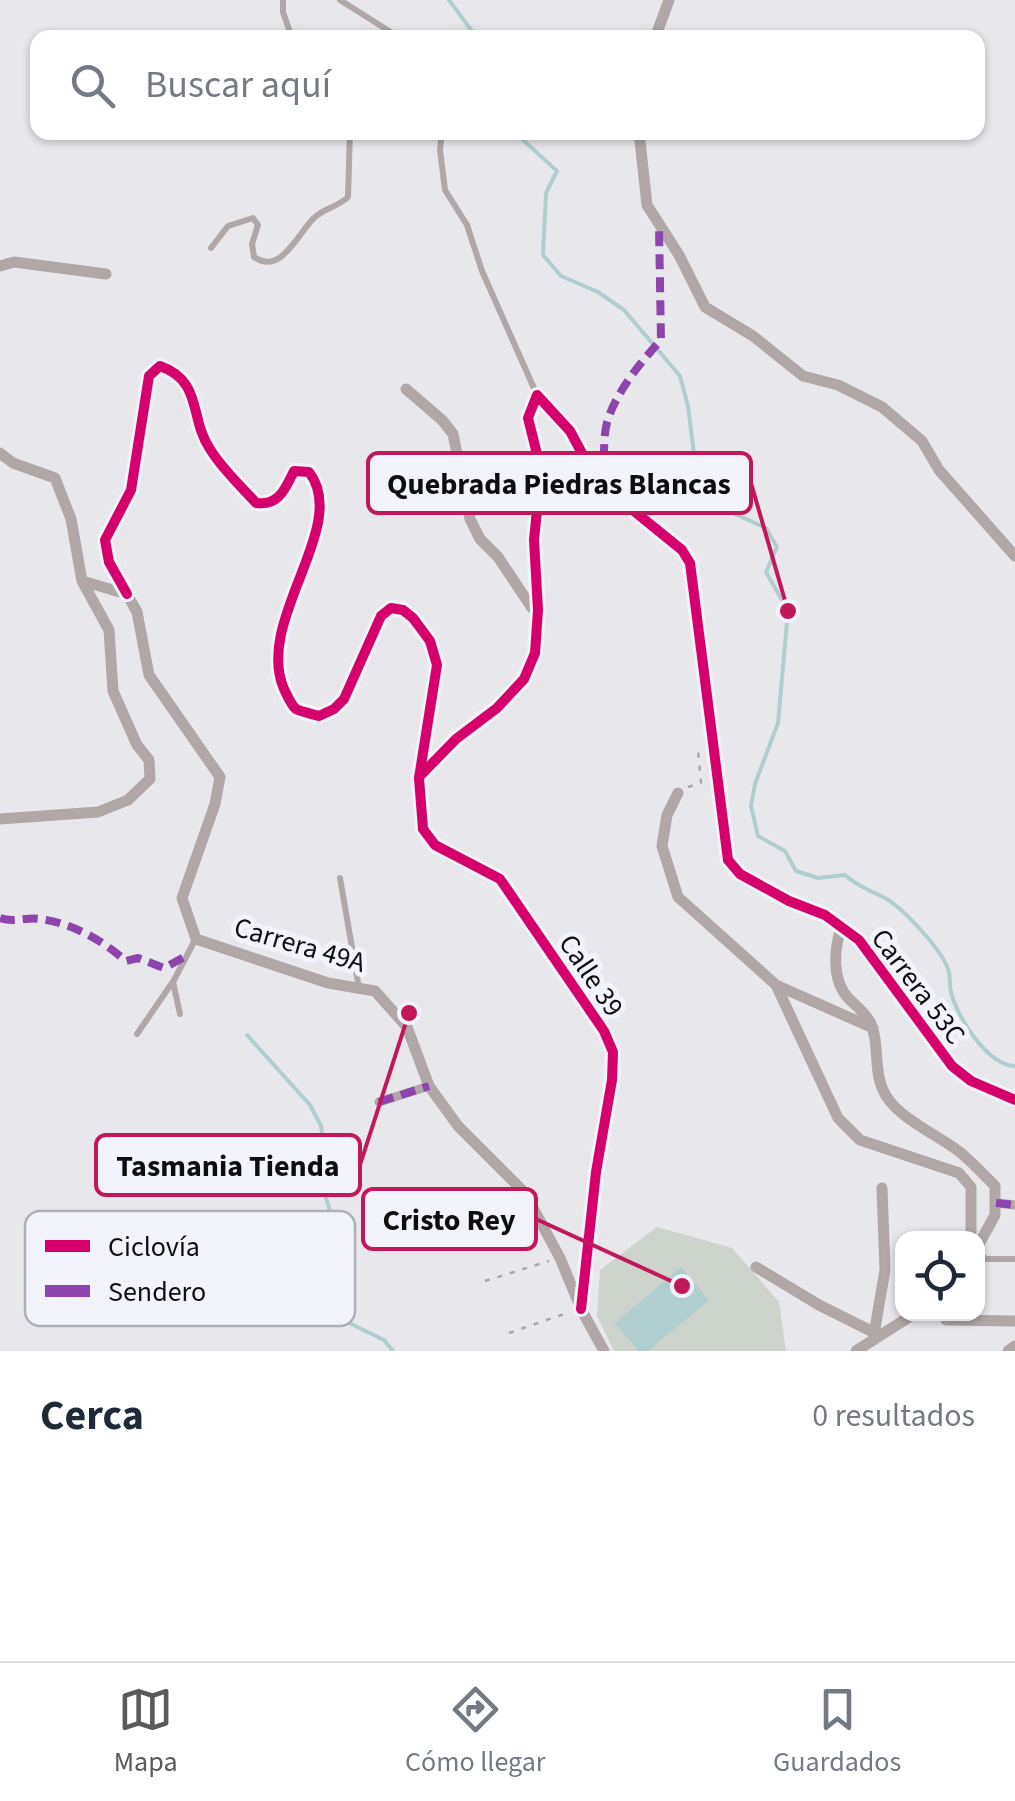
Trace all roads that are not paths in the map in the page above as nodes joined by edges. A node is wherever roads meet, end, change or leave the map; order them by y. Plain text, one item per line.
1 (283, 0) edge
2 (340, 0) edge
3 (668, 0) edge
4 (289, 30) edge
5 (387, 30) edge
6 (658, 30) edge
7 (350, 140) edge
8 (441, 140) edge
9 (640, 140) edge
10 (211, 248) dead end
11 (0, 266) edge
12 (106, 274) dead end
13 (406, 388) dead end
14 (537, 395) junction
15 (0, 453) edge
16 (1015, 556) edge
17 (82, 581) junction
18 (127, 594) junction
19 (538, 610) junction
20 (419, 778) junction
21 (678, 793) road end
22 (0, 819) edge
23 (340, 878) dead end
24 (842, 925) junction
25 (196, 939) junction
26 (173, 982) junction
27 (776, 985) junction
28 (360, 989) junction
29 (180, 1014) dead end
30 (873, 1028) junction
31 (137, 1034) dead end
32 (429, 1086) junction
33 (1015, 1100) edge
34 (379, 1102) dead end
35 (882, 1188) dead end
36 (996, 1203) junction
37 (1015, 1205) edge
38 (975, 1231) edge
39 (984, 1231) edge
40 (985, 1258) edge
41 (1015, 1259) edge
42 (756, 1267) dead end
43 (581, 1308) junction
44 (901, 1321) edge
45 (985, 1321) edge
46 (1015, 1321) edge
47 (873, 1336) junction
48 (1015, 1346) edge
49 (604, 1351) edge
50 (856, 1351) edge
51 (1008, 1351) edge

1 - 4 lane
2 - 5 lane
3 - 6 street
7 - 10 lane
8 - 14 lane
9 - 16 street
11 - 12 street
13 - 19 street
14 - 19 street
14 - 24 street
15 - 17 street
17 - 18 street
17 - 22 street
18 - 20 street
18 - 25 street, Carrera 49A
19 - 20 street
20 - 43 street, Calle 39
21 - 27 street
23 - 28 lane
24 - 30 street
24 - 33 street, Carrera 53C
25 - 26 lane
25 - 28 street, Carrera 49A
26 - 29 lane
26 - 31 lane
27 - 30 street
27 - 38 street
28 - 32 street, Carrera 49A
30 - 36 street
32 - 34 street
32 - 43 street, Carrera 49A
35 - 47 street
36 - 37 street
36 - 39 street
40 - 41 lane
42 - 47 street
43 - 49 street, Carrera 49A
44 - 47 street
45 - 46 street
47 - 50 street
48 - 51 street

